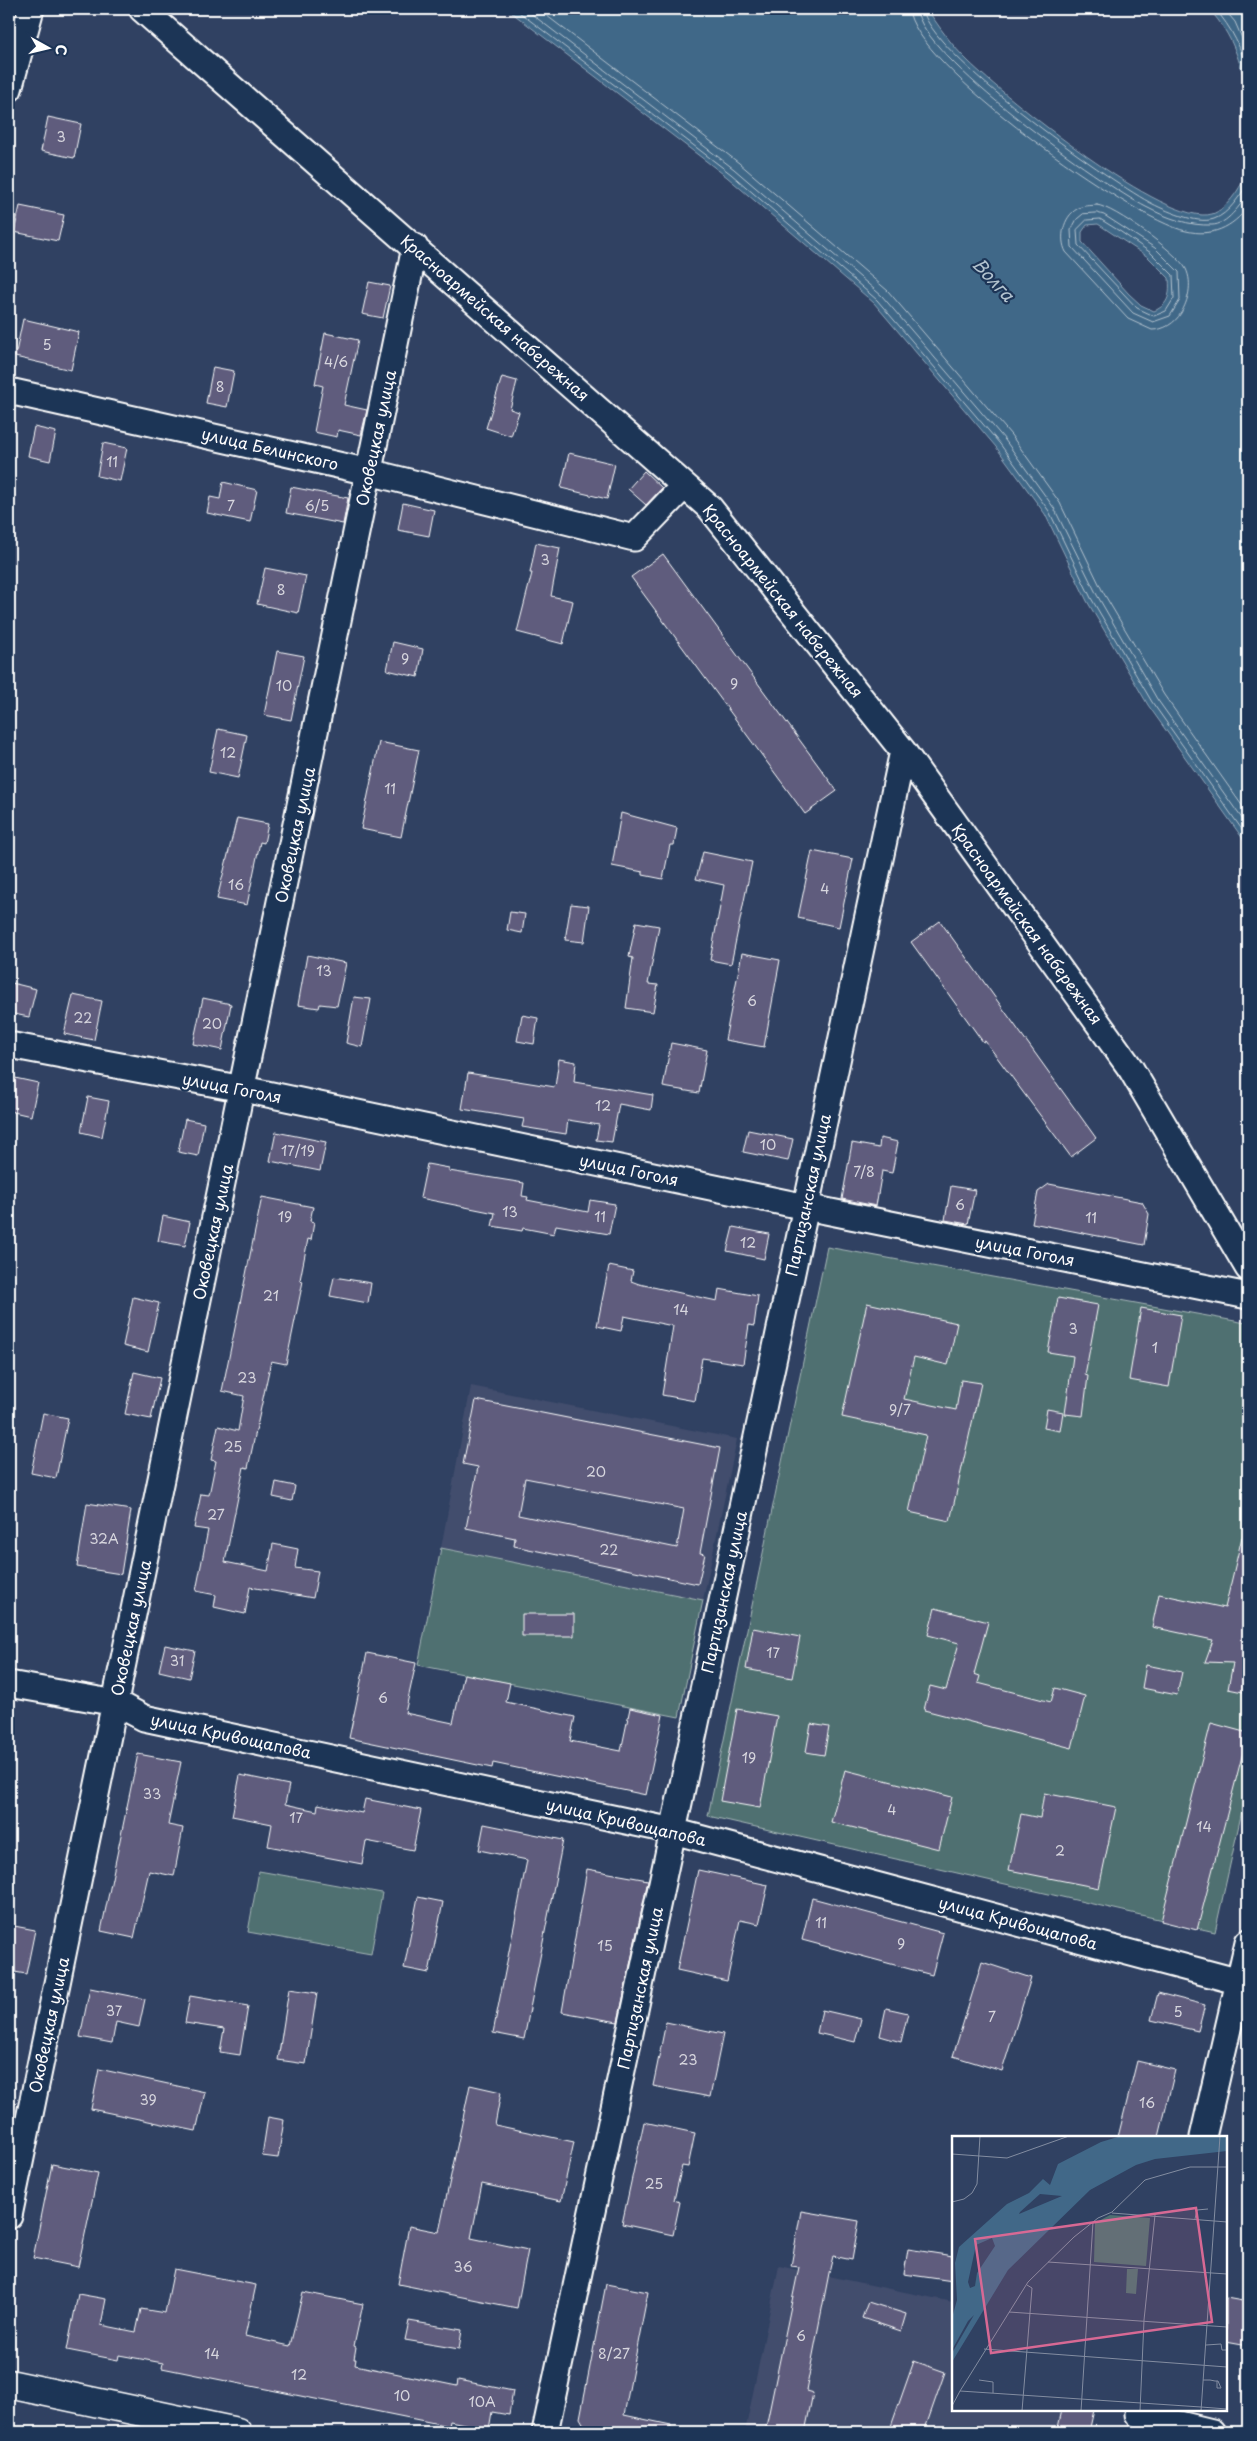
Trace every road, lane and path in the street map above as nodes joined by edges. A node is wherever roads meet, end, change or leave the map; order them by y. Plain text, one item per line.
1 (31, 9) edge
2 (142, 9) edge
3 (9, 88) edge
4 (415, 247) junction
5 (9, 391) edge
6 (369, 472) junction
7 (684, 486) junction
8 (903, 751) junction
9 (9, 1045) edge
10 (242, 1089) junction
11 (806, 1208) junction
12 (1248, 1268) edge
13 (1248, 1296) edge
14 (9, 1684) edge
15 (116, 1703) junction
16 (673, 1831) junction
17 (1248, 1942) edge
18 (1240, 1982) junction
19 (1203, 2136) edge
20 (9, 2216) edge
21 (9, 2384) edge
22 (1137, 2419) edge
23 (237, 2432) edge
24 (545, 2432) edge
25 (1212, 2432) edge

1 - 3 street
2 - 4 street, Красноармейская набережная
4 - 6 street, Оковецкая улица
4 - 7 street, Красноармейская набережная
5 - 6 street, улица Белинского
6 - 7 street, улица Белинского
6 - 10 street, Оковецкая улица
7 - 8 street, Красноармейская набережная
8 - 11 street, Партизанская улица
8 - 12 street, Красноармейская набережная
9 - 10 street, улица Гоголя
10 - 11 street, улица Гоголя
10 - 15 street, Оковецкая улица
11 - 13 street, улица Гоголя
11 - 16 street, Партизанская улица
14 - 15 street, улица Кривощапова
15 - 16 street, улица Кривощапова
15 - 20 street, Оковецкая улица
16 - 18 street, улица Кривощапова
16 - 24 street, Партизанская улица
17 - 18 street
18 - 19 street
21 - 23 main road
22 - 25 street

